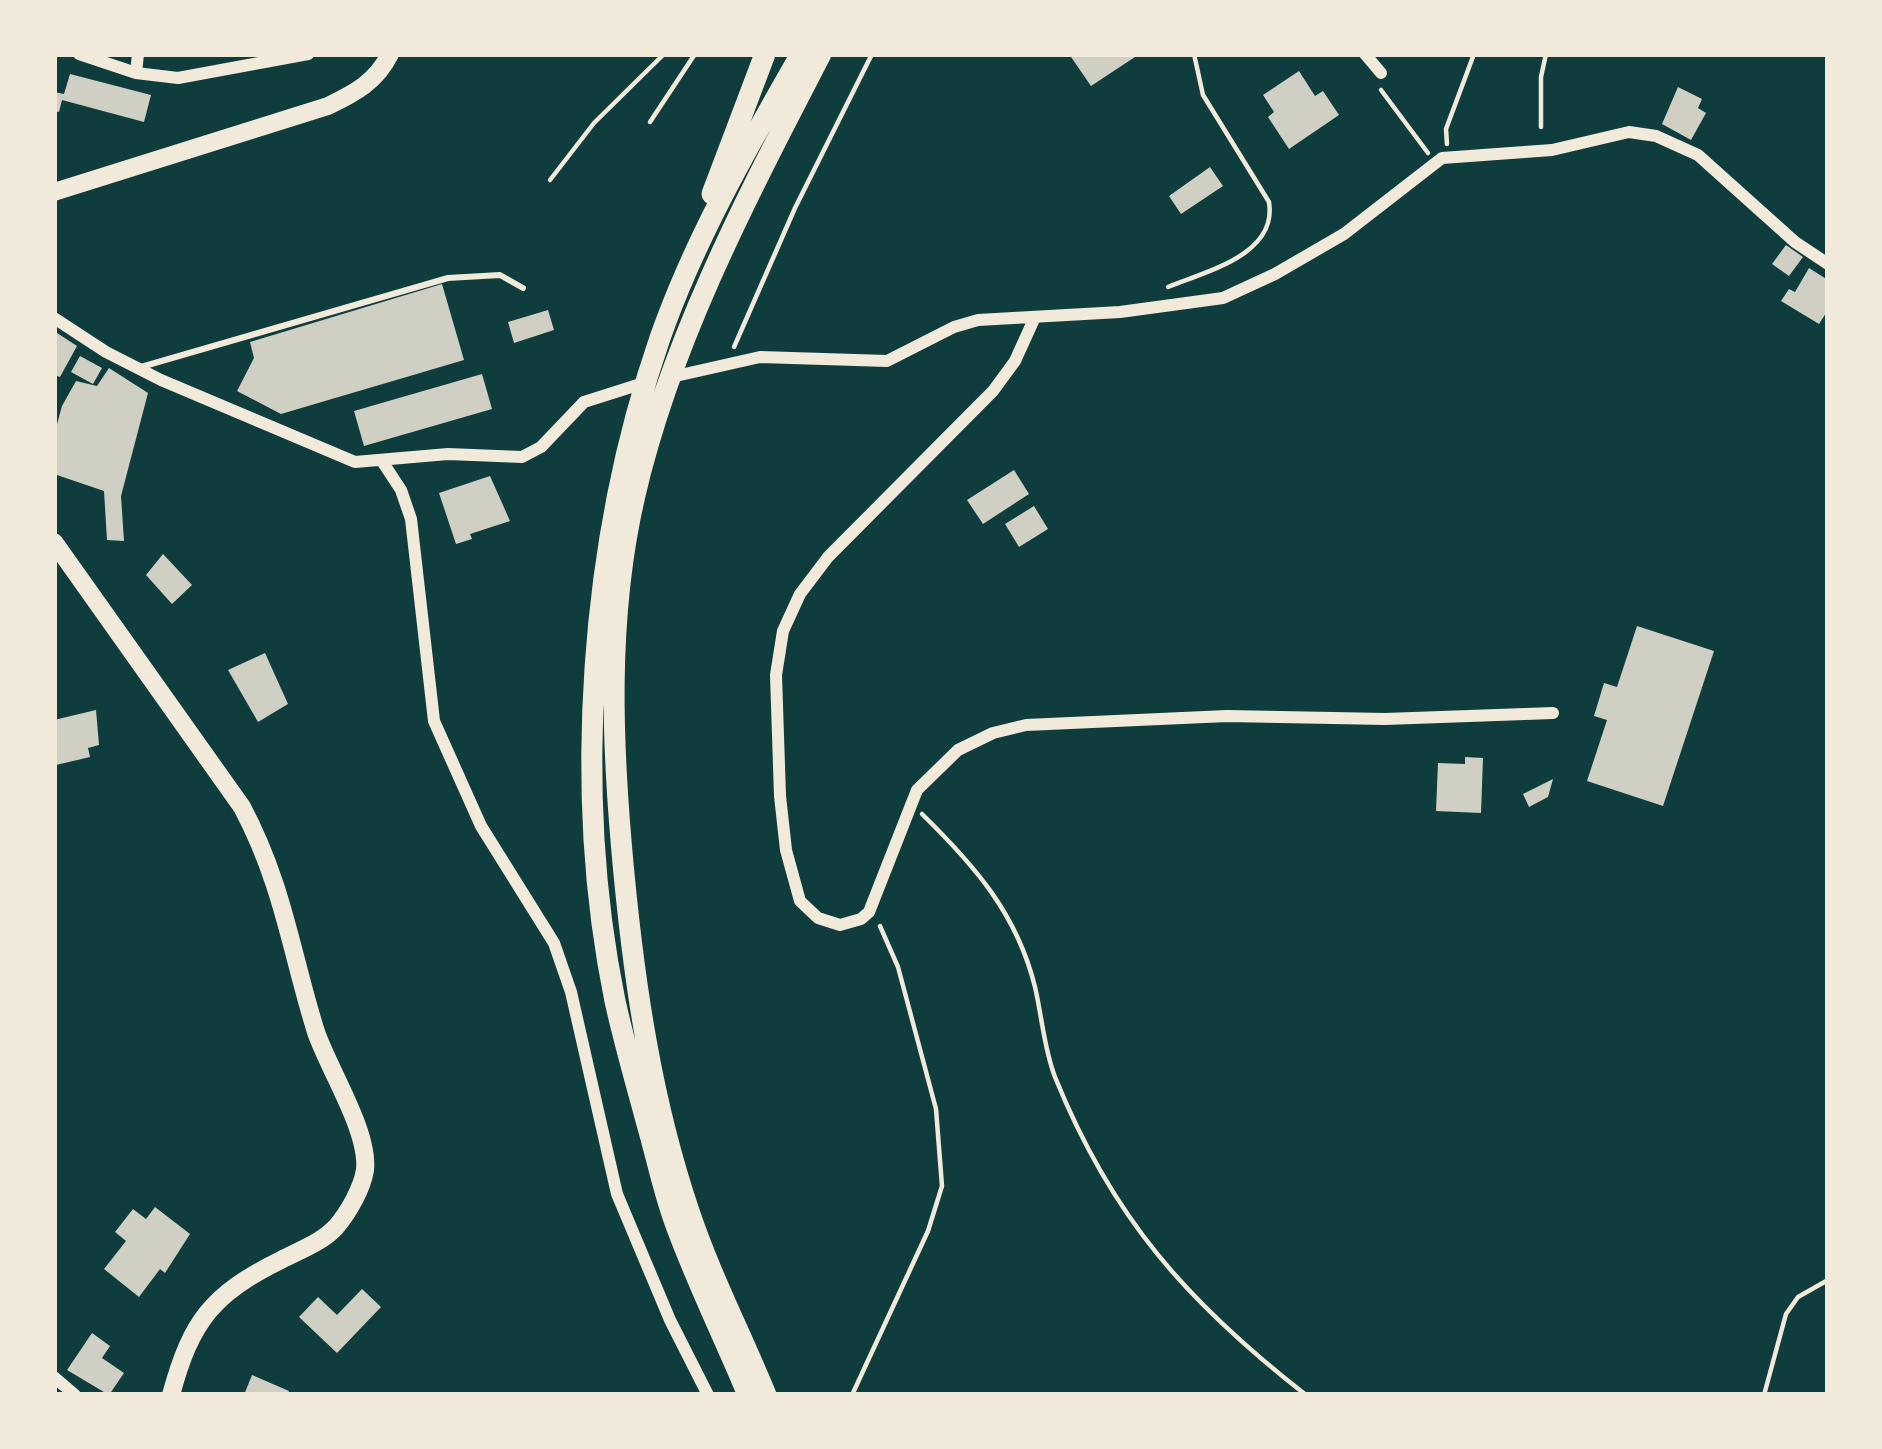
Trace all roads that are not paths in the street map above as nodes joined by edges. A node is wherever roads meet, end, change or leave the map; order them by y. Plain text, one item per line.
1 (79, 54) edge
2 (138, 54) edge
3 (308, 54) edge
4 (390, 54) edge
5 (765, 54) edge
6 (801, 54) edge
7 (821, 54) edge
8 (1365, 54) edge
9 (136, 73) junction
10 (1377, 77) road end
11 (54, 192) edge
12 (691, 261) junction
13 (1828, 264) edge
14 (523, 288) dead end
15 (1035, 316) junction
16 (54, 318) edge
17 (138, 368) junction
18 (648, 418) junction
19 (382, 461) junction
20 (54, 542) edge
21 (1552, 713) dead end
22 (54, 1377) edge
23 (75, 1395) edge
24 (172, 1395) edge
25 (708, 1395) edge
26 (748, 1395) edge
27 (766, 1395) edge

1 - 9 street
2 - 9 street
3 - 9 street
4 - 11 main road
5 - 12 highway
6 - 12 highway
7 - 18 highway
8 - 10 street
12 - 18 highway
13 - 15 street
14 - 17 lane
15 - 19 street
15 - 21 street
16 - 17 street
17 - 19 street
18 - 26 highway
18 - 27 highway
19 - 25 street
20 - 24 main road
22 - 23 street

